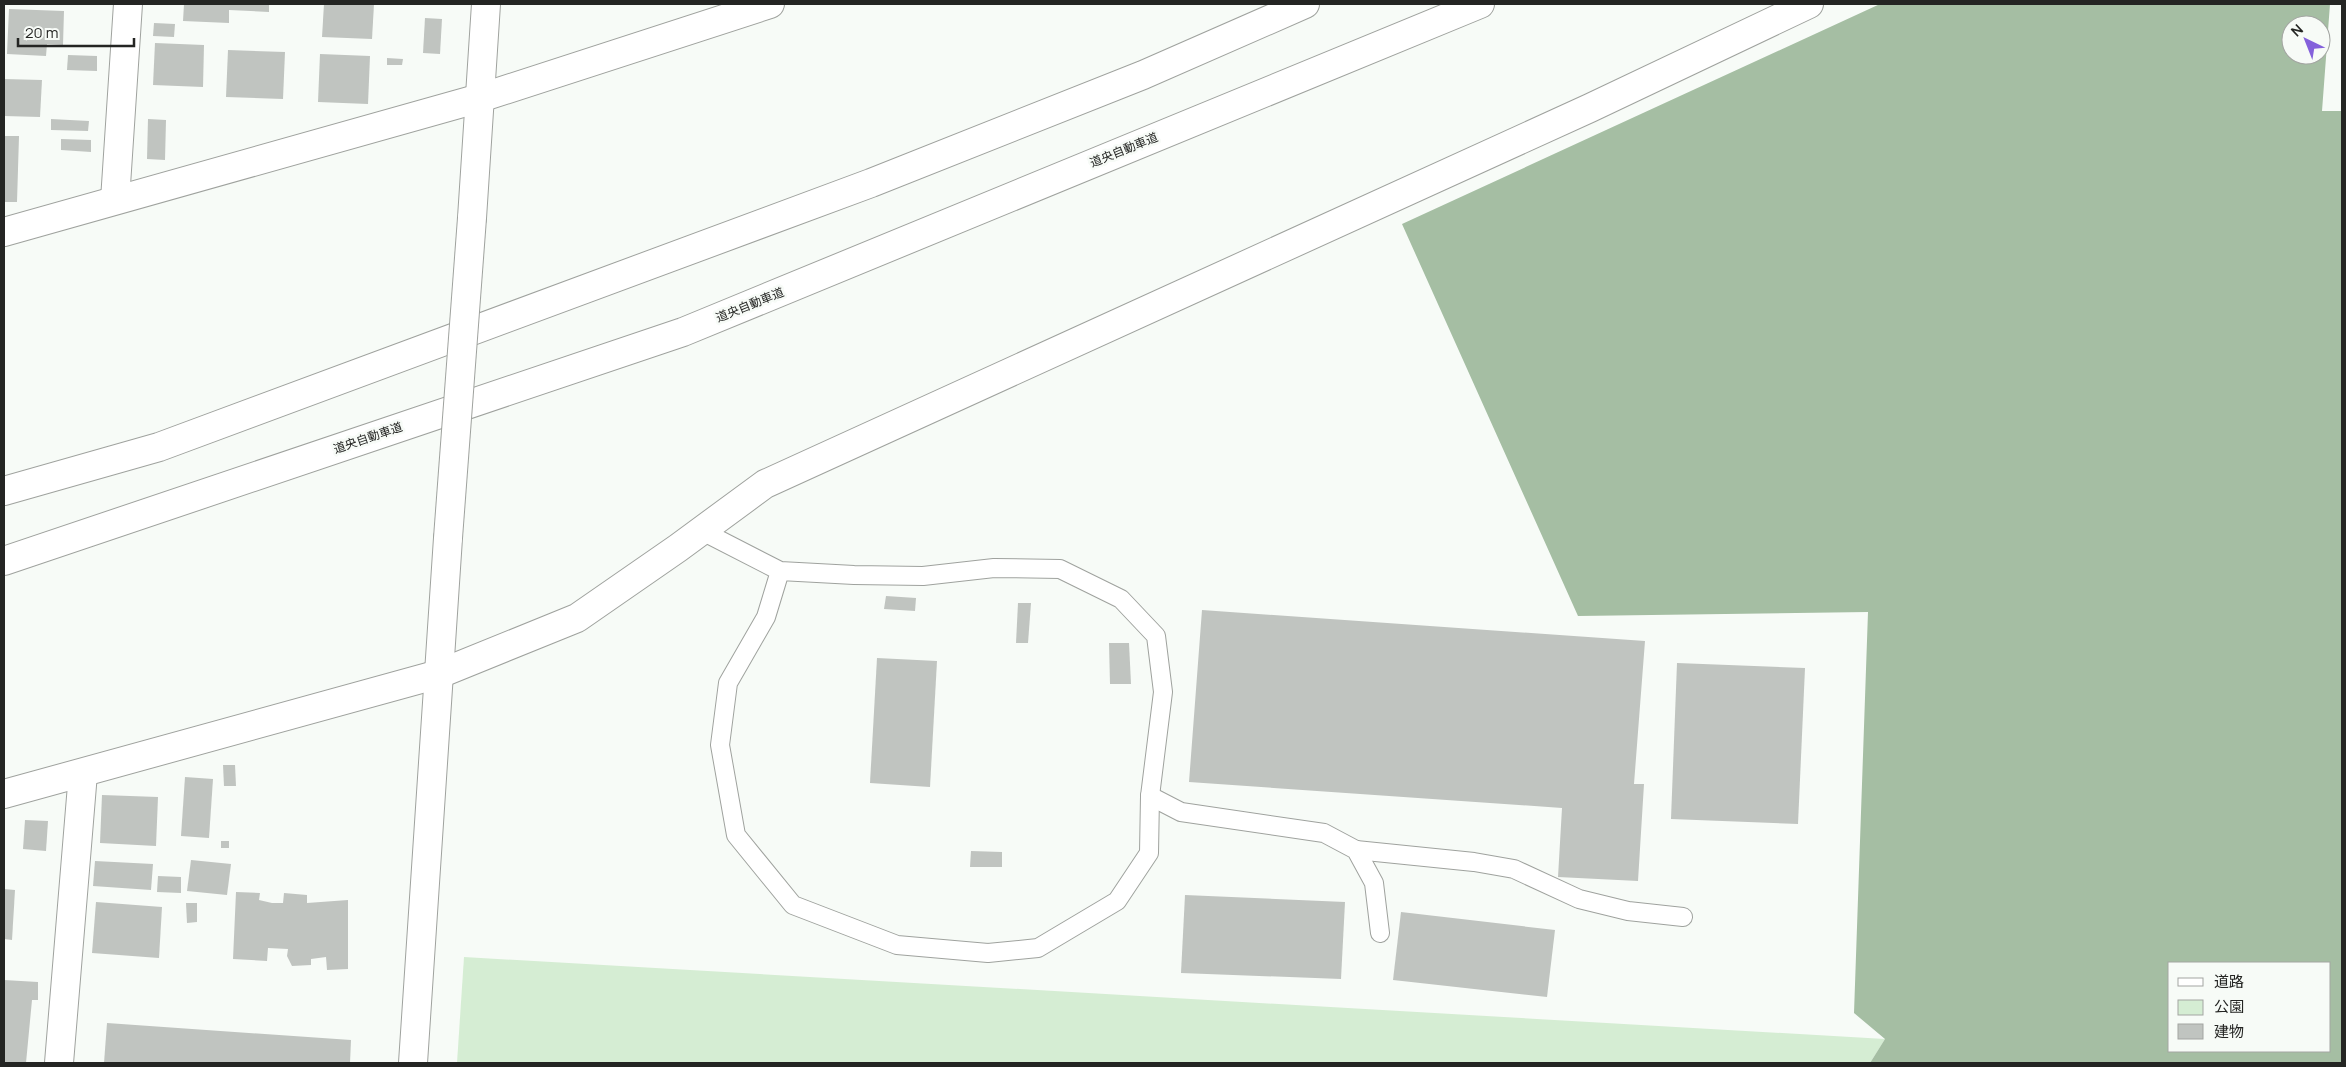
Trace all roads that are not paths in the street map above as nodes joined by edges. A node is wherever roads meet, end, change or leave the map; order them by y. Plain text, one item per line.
1 (128, 4) edge
2 (486, 4) edge
3 (770, 4) edge
4 (1286, 4) edge
5 (1305, 4) edge
6 (1480, 4) edge
7 (1809, 4) edge
8 (732, 10) edge
9 (1143, 75) junction
10 (480, 98) junction
11 (115, 200) junction
12 (4, 232) edge
13 (4, 491) edge
14 (702, 530) junction
15 (4, 561) edge
16 (780, 570) junction
17 (439, 674) junction
18 (83, 773) junction
19 (4, 794) edge
20 (1150, 796) junction
21 (1356, 850) junction
22 (1683, 916) dead end
23 (1380, 933) dead end
24 (59, 1063) edge
25 (413, 1063) edge

1 - 11 main road
2 - 10 main road
3 - 8 main road
4 - 9 main road
5 - 9 main road
6 - 15 main road, 道央自動車道
7 - 14 main road
8 - 10 main road
9 - 13 main road
10 - 11 main road
10 - 17 main road, bridge
11 - 12 main road
14 - 16 lane
14 - 17 main road
16 - 20 lane
16 - 20 lane
17 - 18 main road
17 - 25 main road
18 - 19 main road
18 - 24 main road
20 - 21 lane
21 - 22 lane
21 - 23 lane

